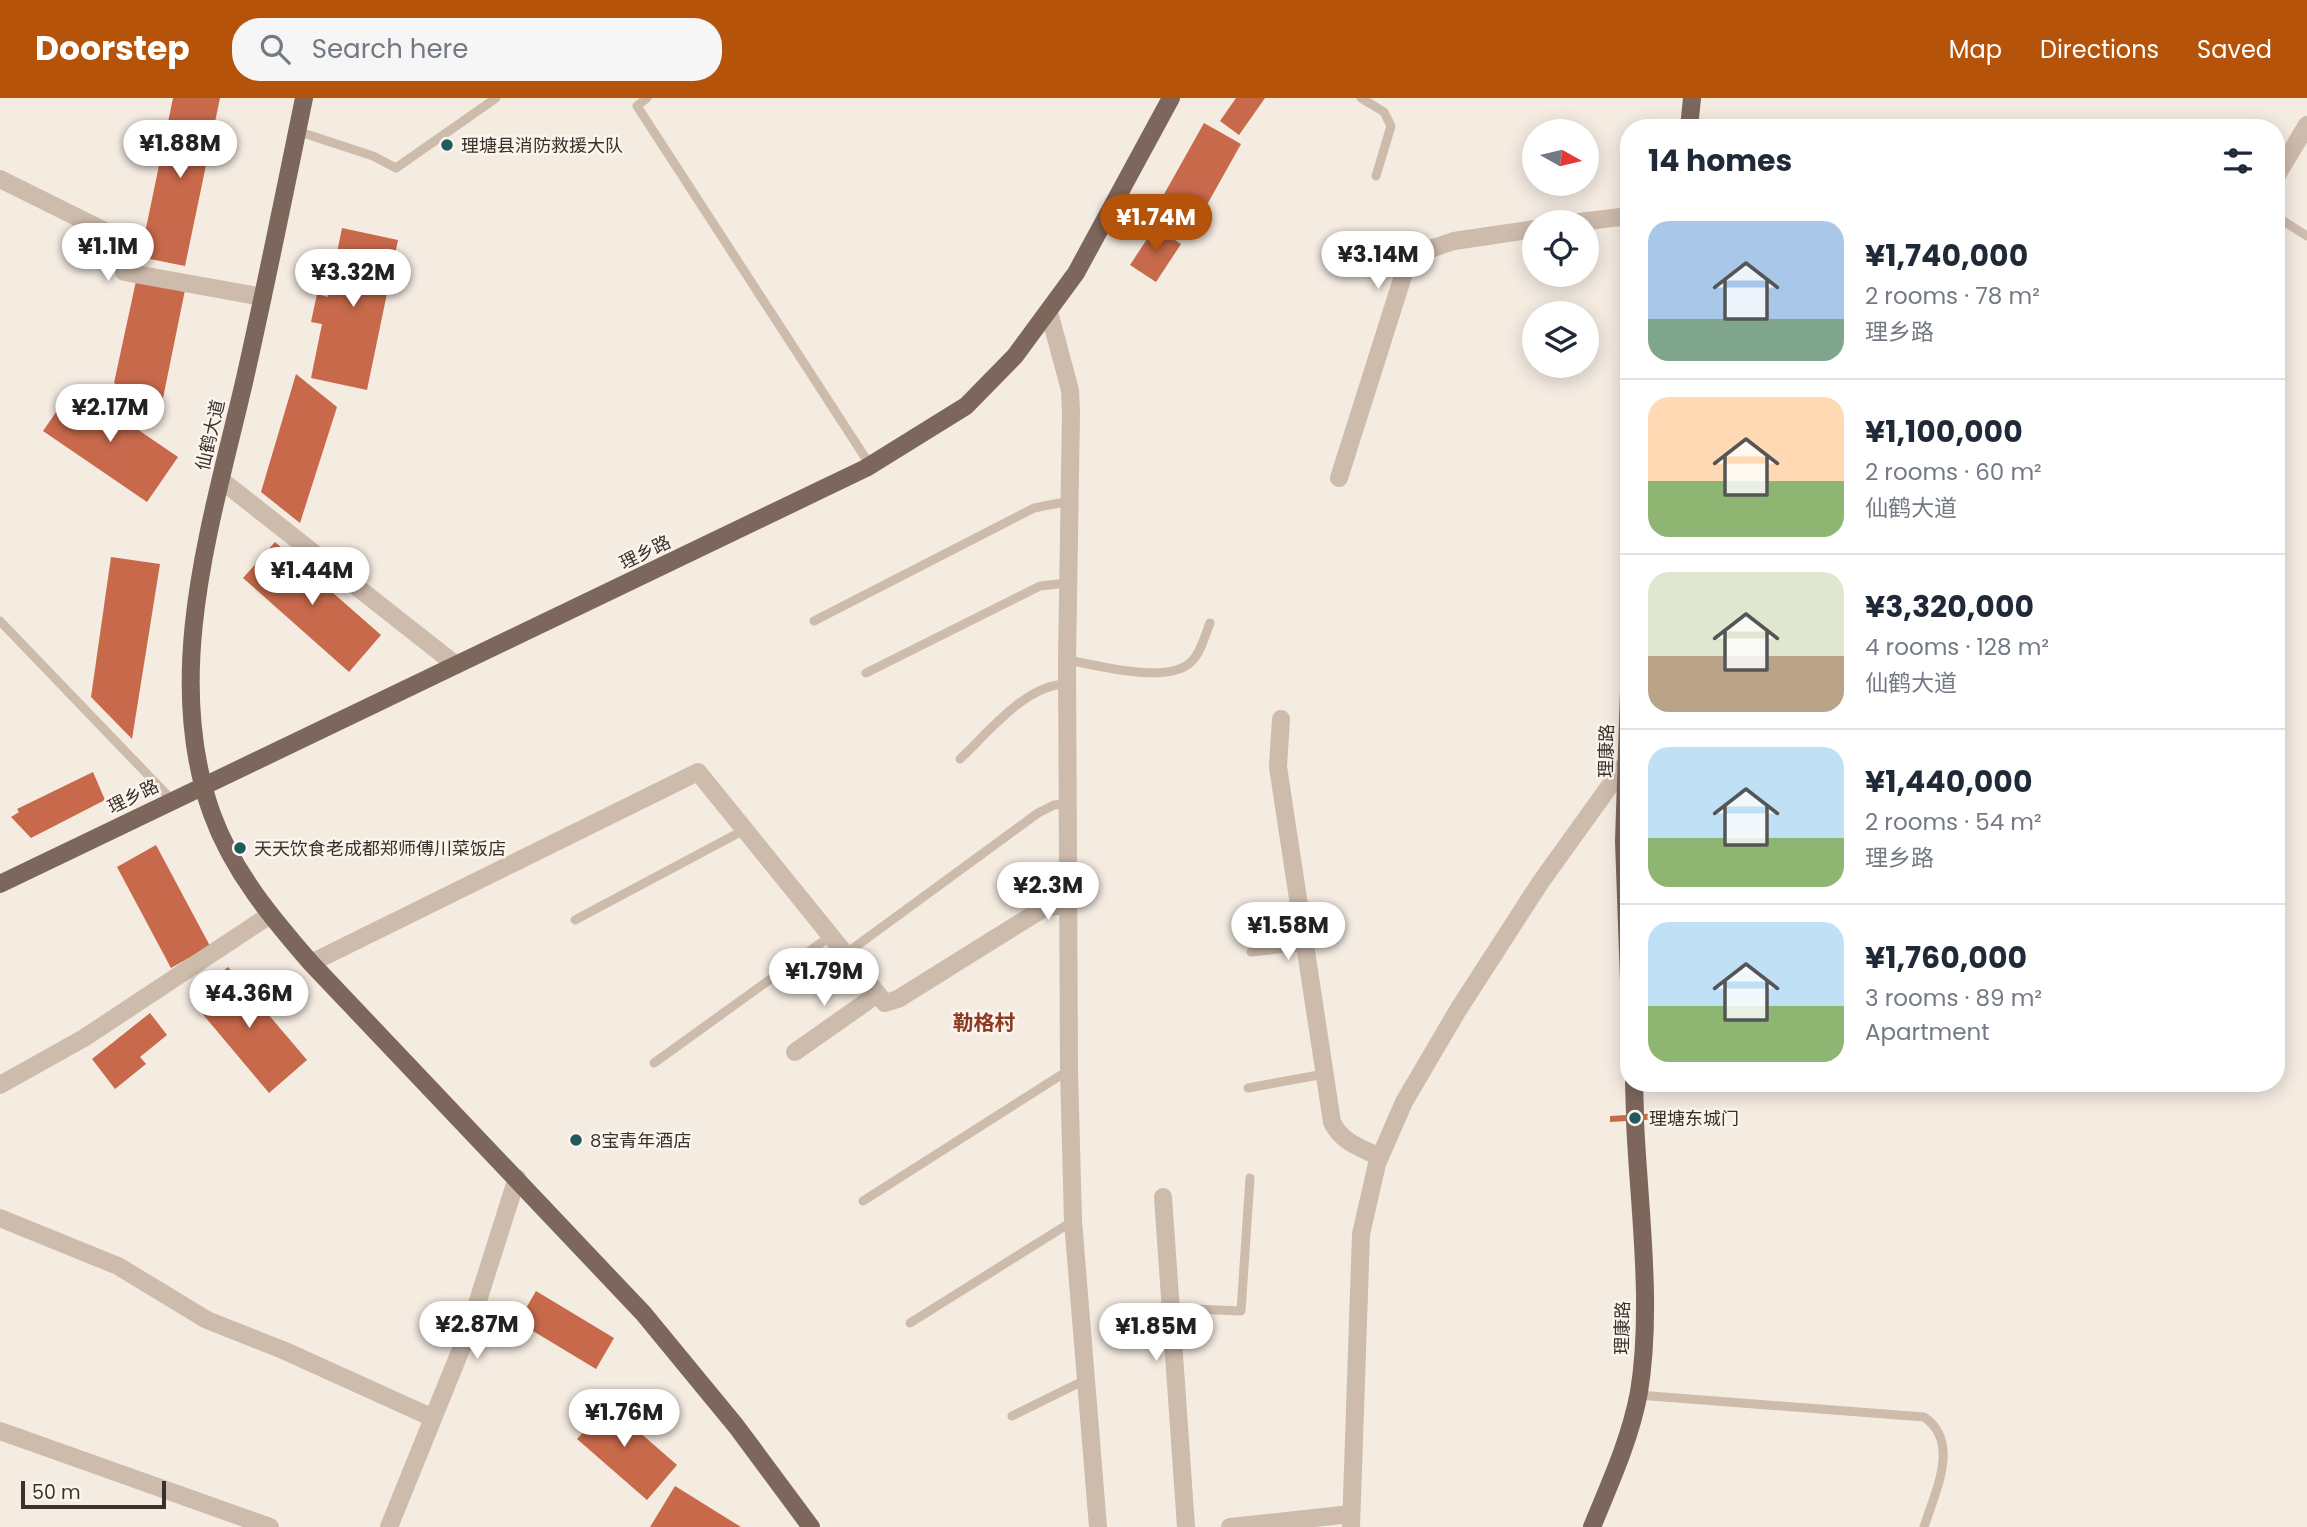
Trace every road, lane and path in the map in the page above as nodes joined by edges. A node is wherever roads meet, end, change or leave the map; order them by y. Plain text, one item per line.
1 (304, 98) edge
2 (496, 98) edge
3 (647, 98) edge
4 (1171, 98) edge
5 (1361, 98) edge
6 (1692, 98) edge
7 (1690, 119) edge
8 (2307, 125) edge
9 (297, 131) junction
10 (2285, 162) edge
11 (1376, 176) dead end
12 (0, 179) edge
13 (1620, 217) edge
14 (1599, 220) edge
15 (2285, 222) edge
16 (1522, 231) edge
17 (2307, 236) edge
18 (263, 297) junction
19 (1049, 312) junction
20 (870, 465) junction
21 (1339, 478) dead end
22 (221, 480) junction
23 (1070, 501) junction
24 (1068, 583) junction
25 (0, 621) edge
26 (814, 621) dead end
27 (1210, 622) dead end
28 (1067, 660) junction
29 (456, 665) junction
30 (866, 673) dead end
31 (1067, 684) junction
32 (1281, 719) dead end
33 (960, 759) dead end
34 (1620, 771) edge
35 (203, 785) junction
36 (173, 801) junction
37 (1067, 804) junction
38 (744, 830) junction
39 (0, 884) edge
40 (1068, 904) junction
41 (270, 915) junction
42 (575, 920) dead end
43 (829, 937) junction
44 (1305, 946) junction
45 (1251, 952) dead end
46 (844, 955) junction
47 (311, 963) junction
48 (876, 995) junction
49 (795, 1052) dead end
50 (654, 1063) dead end
51 (1069, 1070) junction
52 (1324, 1074) junction
53 (0, 1085) edge
54 (1248, 1088) dead end
55 (1634, 1092) edge
56 (1380, 1157) junction
57 (517, 1178) junction
58 (1250, 1178) dead end
59 (1163, 1197) dead end
60 (863, 1201) dead end
61 (0, 1218) edge
62 (1073, 1221) junction
63 (1171, 1308) junction
64 (910, 1323) dead end
65 (1087, 1379) junction
66 (1638, 1395) junction
67 (1012, 1416) dead end
68 (433, 1418) junction
69 (0, 1431) edge
70 (1351, 1520) edge
71 (270, 1527) edge
72 (389, 1527) edge
73 (811, 1527) edge
74 (1098, 1527) edge
75 (1186, 1527) edge
76 (1230, 1527) edge
77 (1592, 1527) edge
78 (1924, 1527) edge

1 - 9 main road, 仙鹤大道
2 - 9 lane
3 - 20 lane
4 - 19 main road, 理乡路
5 - 11 lane
6 - 7 main road
8 - 10 street
9 - 18 main road, 仙鹤大道
12 - 18 street
13 - 14 street
15 - 17 lane
16 - 21 street
18 - 22 main road, 仙鹤大道
19 - 20 main road, 理乡路
19 - 23 street
20 - 29 main road, 理乡路
22 - 29 street
22 - 35 main road, 仙鹤大道
23 - 24 street
23 - 26 lane
24 - 28 street
24 - 30 lane
25 - 36 lane
27 - 28 lane
28 - 31 street
29 - 35 main road, 理乡路
31 - 33 lane
31 - 37 street
32 - 44 street
34 - 56 street
35 - 36 main road, 理乡路
35 - 41 main road, 仙鹤大道
36 - 39 main road, 理乡路
37 - 40 street
37 - 46 lane
38 - 42 lane
38 - 43 street
38 - 47 street
40 - 48 street
40 - 51 street
41 - 47 main road, 仙鹤大道
41 - 53 street
43 - 46 street
43 - 50 lane
44 - 45 lane
44 - 52 street
46 - 48 street
47 - 57 main road, 仙鹤大道
48 - 49 street
51 - 60 lane
51 - 62 street
52 - 54 lane
52 - 56 street
55 - 66 main road, 理康路
56 - 70 street
57 - 68 street
57 - 73 main road, 仙鹤大道
58 - 63 lane
59 - 63 street
61 - 68 street
62 - 64 lane
62 - 65 street
63 - 75 street
65 - 67 lane
65 - 74 street
66 - 77 main road, 理康路
66 - 78 lane
68 - 72 street
69 - 71 street
70 - 76 street

